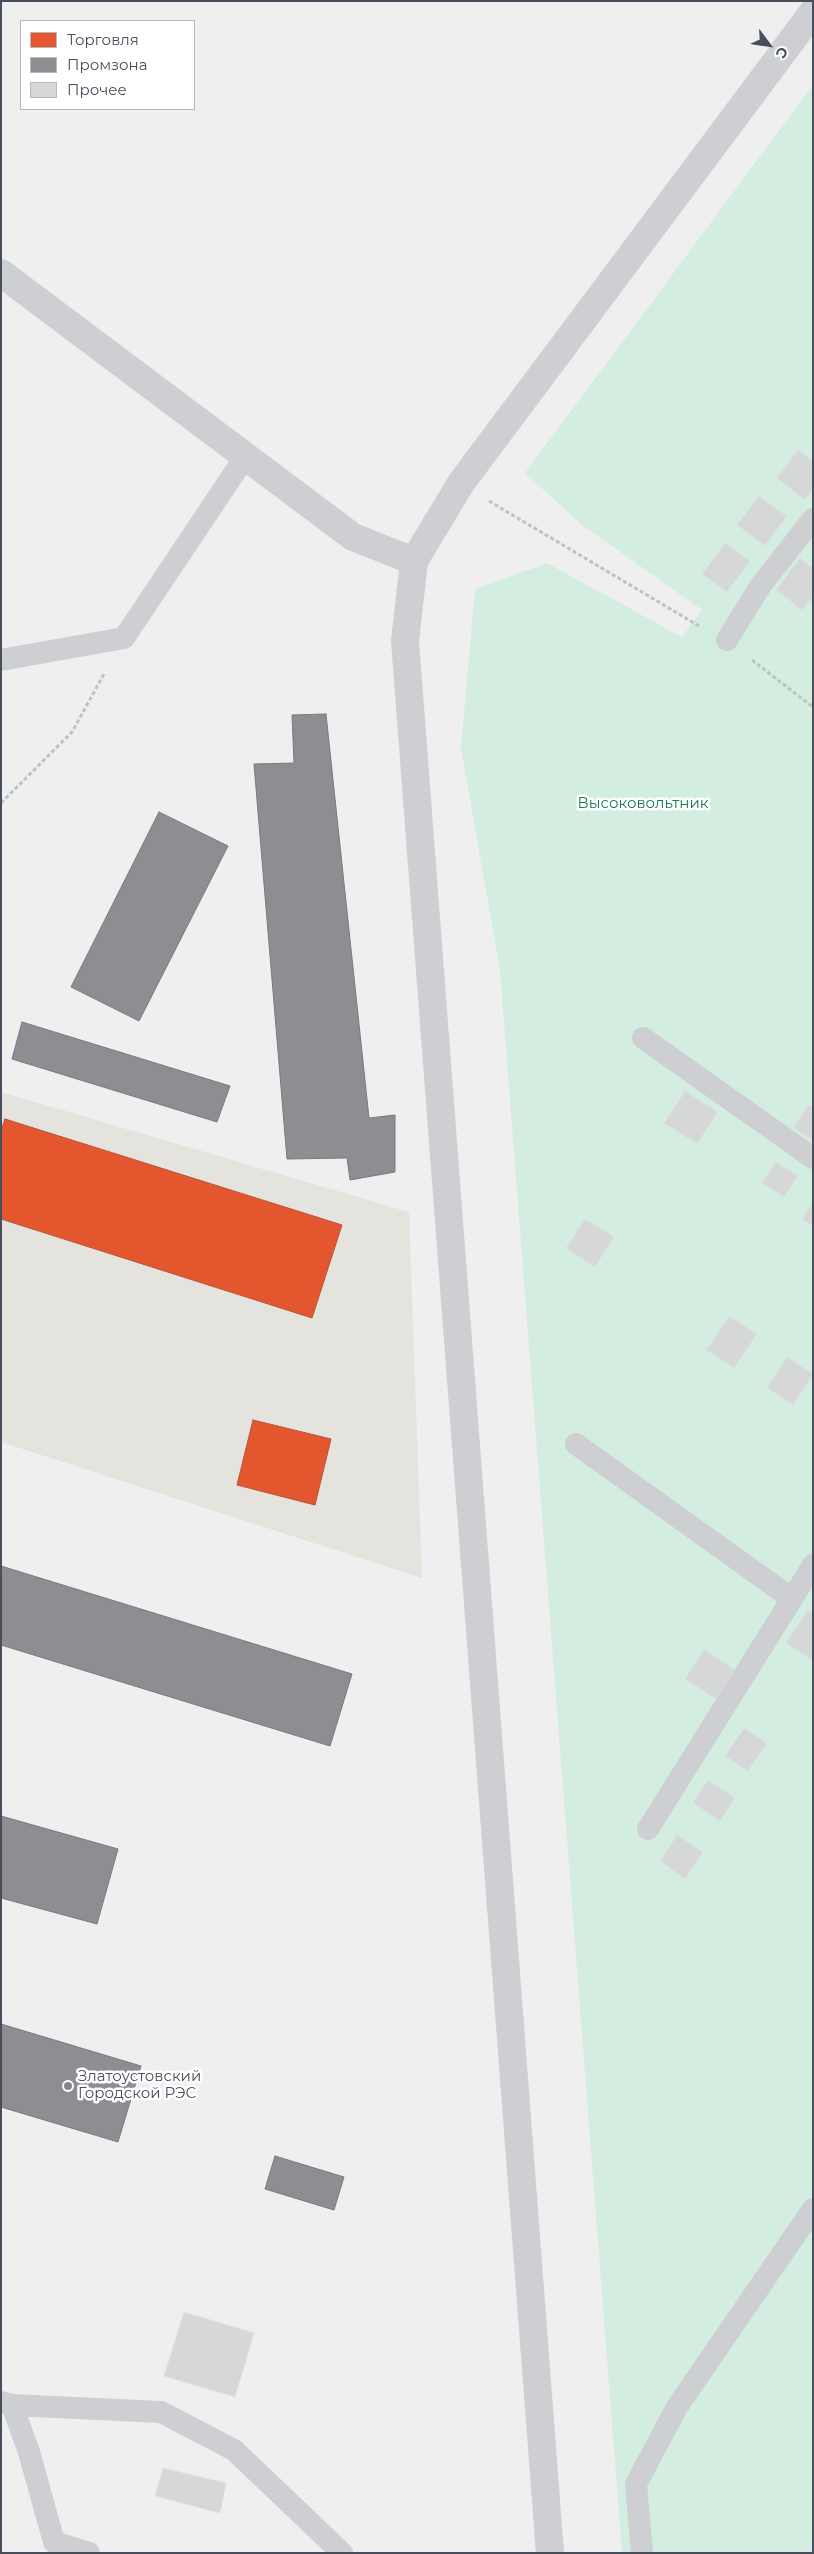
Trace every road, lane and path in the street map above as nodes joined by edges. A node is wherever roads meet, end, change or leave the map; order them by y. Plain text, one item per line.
1 (813, 12) edge
2 (1, 273) edge
3 (245, 457) junction
4 (461, 483) junction
5 (813, 518) edge
6 (414, 561) junction
7 (124, 638) junction
8 (727, 640) junction
9 (1, 660) edge
10 (813, 707) edge
11 (1, 803) edge
12 (642, 1038) dead end
13 (813, 1158) edge
14 (576, 1444) dead end
15 (813, 1564) edge
16 (791, 1598) junction
17 (648, 1829) dead end
18 (813, 2209) edge
19 (6, 2404) edge
20 (89, 2553) edge
21 (342, 2553) edge
22 (550, 2553) edge
23 (642, 2553) edge

1 - 4 street
2 - 3 street
3 - 6 street
3 - 7 lane
4 - 6 street
4 - 8 path
5 - 8 lane
6 - 22 street
7 - 9 lane
7 - 11 path
8 - 10 path
12 - 13 lane
14 - 16 lane
15 - 16 lane
16 - 17 lane
18 - 23 lane
19 - 20 lane
19 - 21 lane

